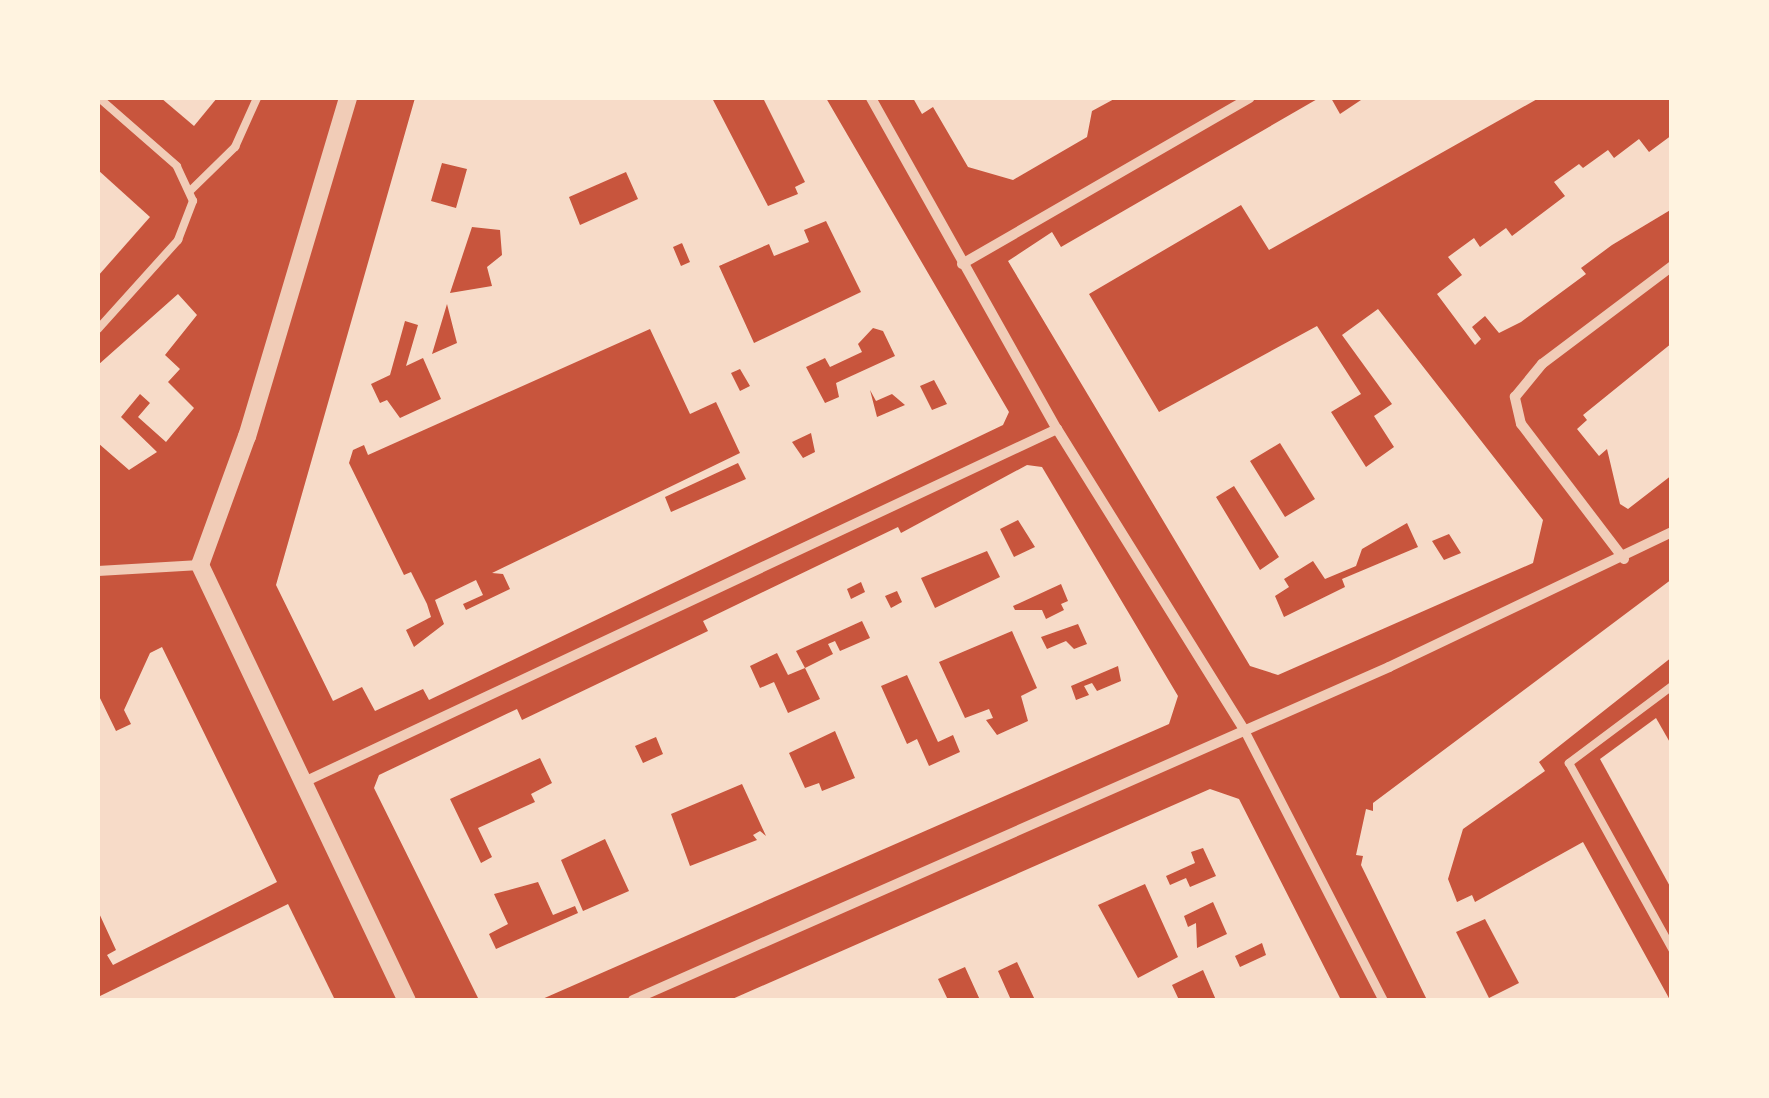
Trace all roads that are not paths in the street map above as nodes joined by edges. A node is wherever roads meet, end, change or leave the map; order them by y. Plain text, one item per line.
1 (99, 98) edge
2 (257, 98) edge
3 (348, 98) edge
4 (871, 98) edge
5 (1250, 98) edge
6 (191, 190) junction
7 (962, 264) junction
8 (1672, 266) edge
9 (98, 328) edge
10 (1057, 430) junction
11 (1672, 532) edge
12 (1624, 558) junction
13 (200, 565) junction
14 (98, 571) edge
15 (1672, 686) edge
16 (1244, 730) junction
17 (301, 784) junction
18 (1672, 949) edge
19 (407, 1000) edge
20 (633, 1000) edge
21 (1383, 1000) edge

1 - 6 lane
2 - 6 lane
3 - 13 street
4 - 7 street
5 - 7 street
6 - 9 lane
7 - 10 street
8 - 12 street
10 - 16 street
10 - 17 street
11 - 12 street
12 - 16 street
13 - 14 street
13 - 17 street
15 - 18 lane
16 - 20 street
16 - 21 street
17 - 19 street

